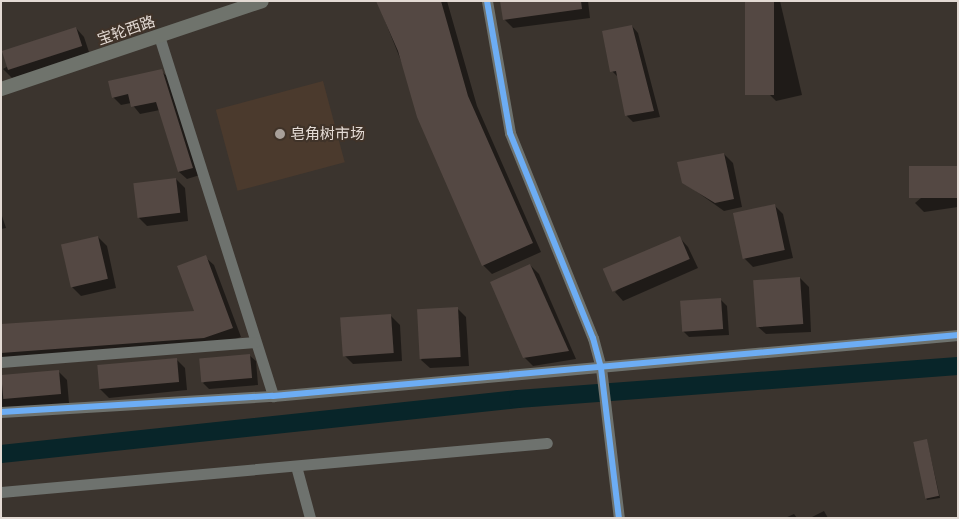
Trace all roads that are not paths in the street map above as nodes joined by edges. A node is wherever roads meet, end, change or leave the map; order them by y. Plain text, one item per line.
1 (262, 1) edge
2 (487, 1) edge
3 (243, 4) edge
4 (159, 36) junction
5 (1, 89) edge
6 (958, 335) edge
7 (255, 342) junction
8 (1, 362) edge
9 (601, 368) junction
10 (273, 396) junction
11 (1, 412) edge
12 (547, 443) dead end
13 (296, 466) junction
14 (1, 492) edge
15 (310, 518) edge
16 (619, 518) edge

1 - 3 main road, 宝轮西路
2 - 9 street
3 - 4 main road, 宝轮西路
4 - 5 main road, 宝轮西路
4 - 7 street
6 - 9 street
7 - 8 street
7 - 10 street
9 - 10 street
9 - 16 street
10 - 11 street
12 - 13 street
13 - 14 street
13 - 15 street

